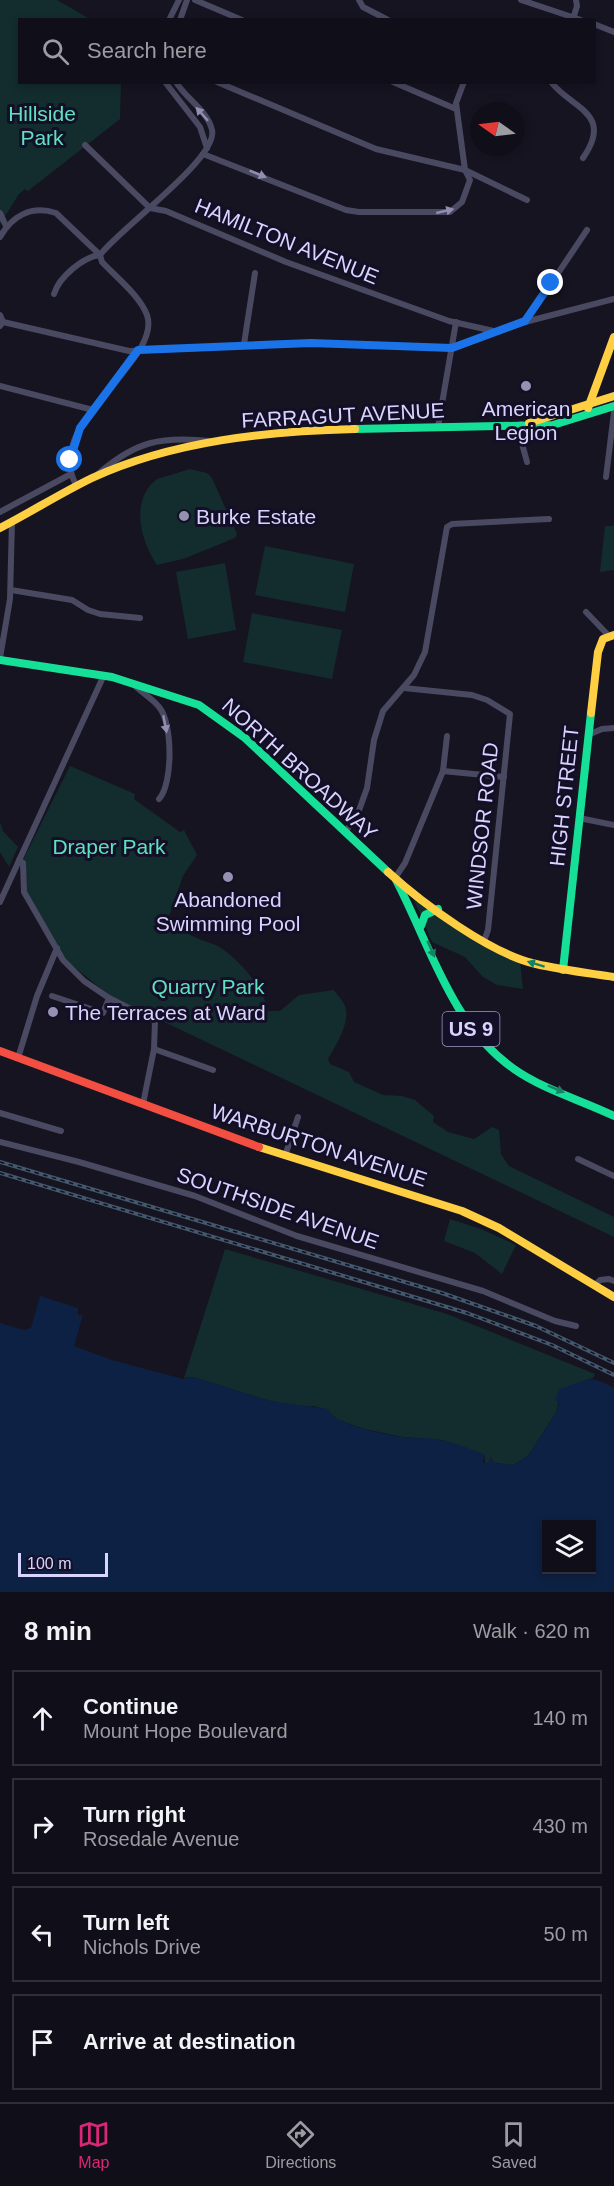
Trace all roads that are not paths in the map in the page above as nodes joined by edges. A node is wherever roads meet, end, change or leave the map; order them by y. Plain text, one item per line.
1 (179, 0) edge
2 (187, 0) edge
3 (195, 0) edge
4 (359, 0) edge
5 (521, 0) edge
6 (576, 0) edge
7 (170, 18) edge
8 (181, 18) edge
9 (238, 18) edge
10 (384, 18) edge
11 (573, 18) edge
12 (596, 25) edge
13 (614, 32) edge
14 (167, 84) edge
15 (178, 84) edge
16 (222, 84) edge
17 (398, 84) edge
18 (463, 84) edge
19 (553, 84) edge
20 (456, 109) junction
21 (598, 113) dead end
22 (602, 138) dead end
23 (86, 145) dead end
24 (205, 151) junction
25 (583, 158) dead end
26 (465, 170) junction
27 (527, 200) dead end
28 (150, 208) junction
29 (0, 213) edge
30 (3, 229) edge
31 (587, 230) dead end
32 (0, 237) edge
33 (100, 255) junction
34 (255, 273) dead end
35 (54, 294) dead end
36 (614, 300) edge
37 (1, 321) edge
38 (525, 321) junction
39 (456, 322) junction
40 (498, 332) junction
41 (614, 338) edge
42 (244, 344) junction
43 (452, 348) junction
44 (138, 350) junction
45 (598, 381) junction
46 (0, 386) edge
47 (613, 400) edge
48 (588, 405) junction
49 (93, 411) junction
50 (614, 412) edge
51 (586, 415) junction
52 (523, 424) junction
53 (438, 427) junction
54 (217, 441) junction
55 (527, 462) dead end
56 (71, 474) junction
57 (606, 477) dead end
58 (93, 478) junction
59 (76, 485) junction
60 (0, 512) edge
61 (549, 519) dead end
62 (12, 521) junction
63 (0, 528) edge
64 (11, 590) junction
65 (586, 612) dead end
66 (140, 618) dead end
67 (611, 635) edge
68 (0, 659) edge
69 (104, 675) junction
70 (129, 681) junction
71 (403, 688) junction
72 (614, 728) edge
73 (588, 735) junction
74 (447, 736) dead end
75 (443, 771) junction
76 (504, 777) junction
77 (159, 798) dead end
78 (579, 818) junction
79 (614, 825) edge
80 (345, 832) junction
81 (19, 860) junction
82 (395, 878) junction
83 (0, 902) edge
84 (438, 909) junction
85 (421, 927) junction
86 (484, 941) junction
87 (57, 948) junction
88 (563, 970) junction
89 (614, 977) edge
90 (52, 996) dead end
91 (109, 998) junction
92 (154, 1049) junction
93 (0, 1051) edge
94 (18, 1058) junction
95 (213, 1070) dead end
96 (143, 1104) junction
97 (0, 1113) edge
98 (614, 1116) edge
99 (298, 1117) dead end
100 (62, 1131) dead end
101 (0, 1142) edge
102 (285, 1156) junction
103 (578, 1159) dead end
104 (614, 1176) edge
105 (614, 1281) edge
106 (595, 1285) junction
107 (614, 1297) edge
108 (576, 1326) dead end

1 - 7 street
2 - 8 street
3 - 9 street
4 - 10 street
5 - 11 street
6 - 11 street
12 - 13 street
14 - 24 street
24 -> 15 street
16 - 26 street
17 - 20 street
18 - 20 street
19 - 21 street
20 - 26 street
22 - 25 street
23 - 28 street, HAMILTON AVENUE
24 -> 26 street
24 - 28 street
26 - 27 street
28 - 33 street
28 - 39 street, HAMILTON AVENUE
29 - 30 street
30 - 32 street
30 - 33 street
31 - 38 street
33 - 35 street
33 - 44 street
34 - 42 street
36 - 38 street
37 - 44 street
38 - 40 street
39 - 40 street, HAMILTON AVENUE
39 - 43 street
40 - 43 street
41 - 45 main road
42 - 43 street
42 - 44 street
43 - 53 street
44 - 49 street
45 - 47 main road
45 - 48 main road
46 - 49 street
47 - 48 main road, FARRAGUT AVENUE
47 - 51 main road, FARRAGUT AVENUE
48 - 51 main road
48 - 52 main road, FARRAGUT AVENUE
49 - 56 street
50 - 57 street
51 - 52 main road, FARRAGUT AVENUE
52 - 53 main road, FARRAGUT AVENUE
52 - 55 street
53 - 54 main road, FARRAGUT AVENUE
54 - 58 main road, FARRAGUT AVENUE
54 - 58 street
56 - 59 street
56 - 60 street
58 - 59 main road, FARRAGUT AVENUE
59 - 62 main road, FARRAGUT AVENUE
61 - 71 street
62 - 63 main road, FARRAGUT AVENUE
62 - 64 street
64 - 66 street
64 - 68 street
65 - 67 street
67 - 73 main road, HIGH STREET
68 - 69 main road, NORTH BROADWAY / US 9
69 - 70 main road, NORTH BROADWAY / US 9
69 - 81 street
70 -> 77 street
70 - 80 main road, NORTH BROADWAY / US 9
71 - 76 street, WINDSOR ROAD
71 - 80 street
72 - 73 street
73 - 78 main road, HIGH STREET
74 - 75 street
75 - 76 street
75 - 82 street
76 - 86 street, WINDSOR ROAD
78 - 79 street
78 - 88 main road, HIGH STREET
80 - 82 main road, NORTH BROADWAY / US 9
81 - 83 street
81 - 87 street
82 - 84 main road, US 9
82 - 85 main road, US 9
84 - 85 main road
84 - 86 main road, US 9
85 -> 98 main road, US 9
88 -> 86 main road, US 9
87 - 91 street
87 - 94 street
88 - 89 main road, US 9
90 - 91 street
91 - 92 street
92 - 95 street
92 - 96 street
93 - 94 main road, WARBURTON AVENUE
94 - 96 main road, WARBURTON AVENUE
96 - 102 main road, WARBURTON AVENUE
97 - 100 street
99 - 102 street
101 - 108 street, SOUTHSIDE AVENUE
102 - 106 main road, WARBURTON AVENUE
103 - 104 street
105 - 106 street
106 - 107 main road, WARBURTON AVENUE

